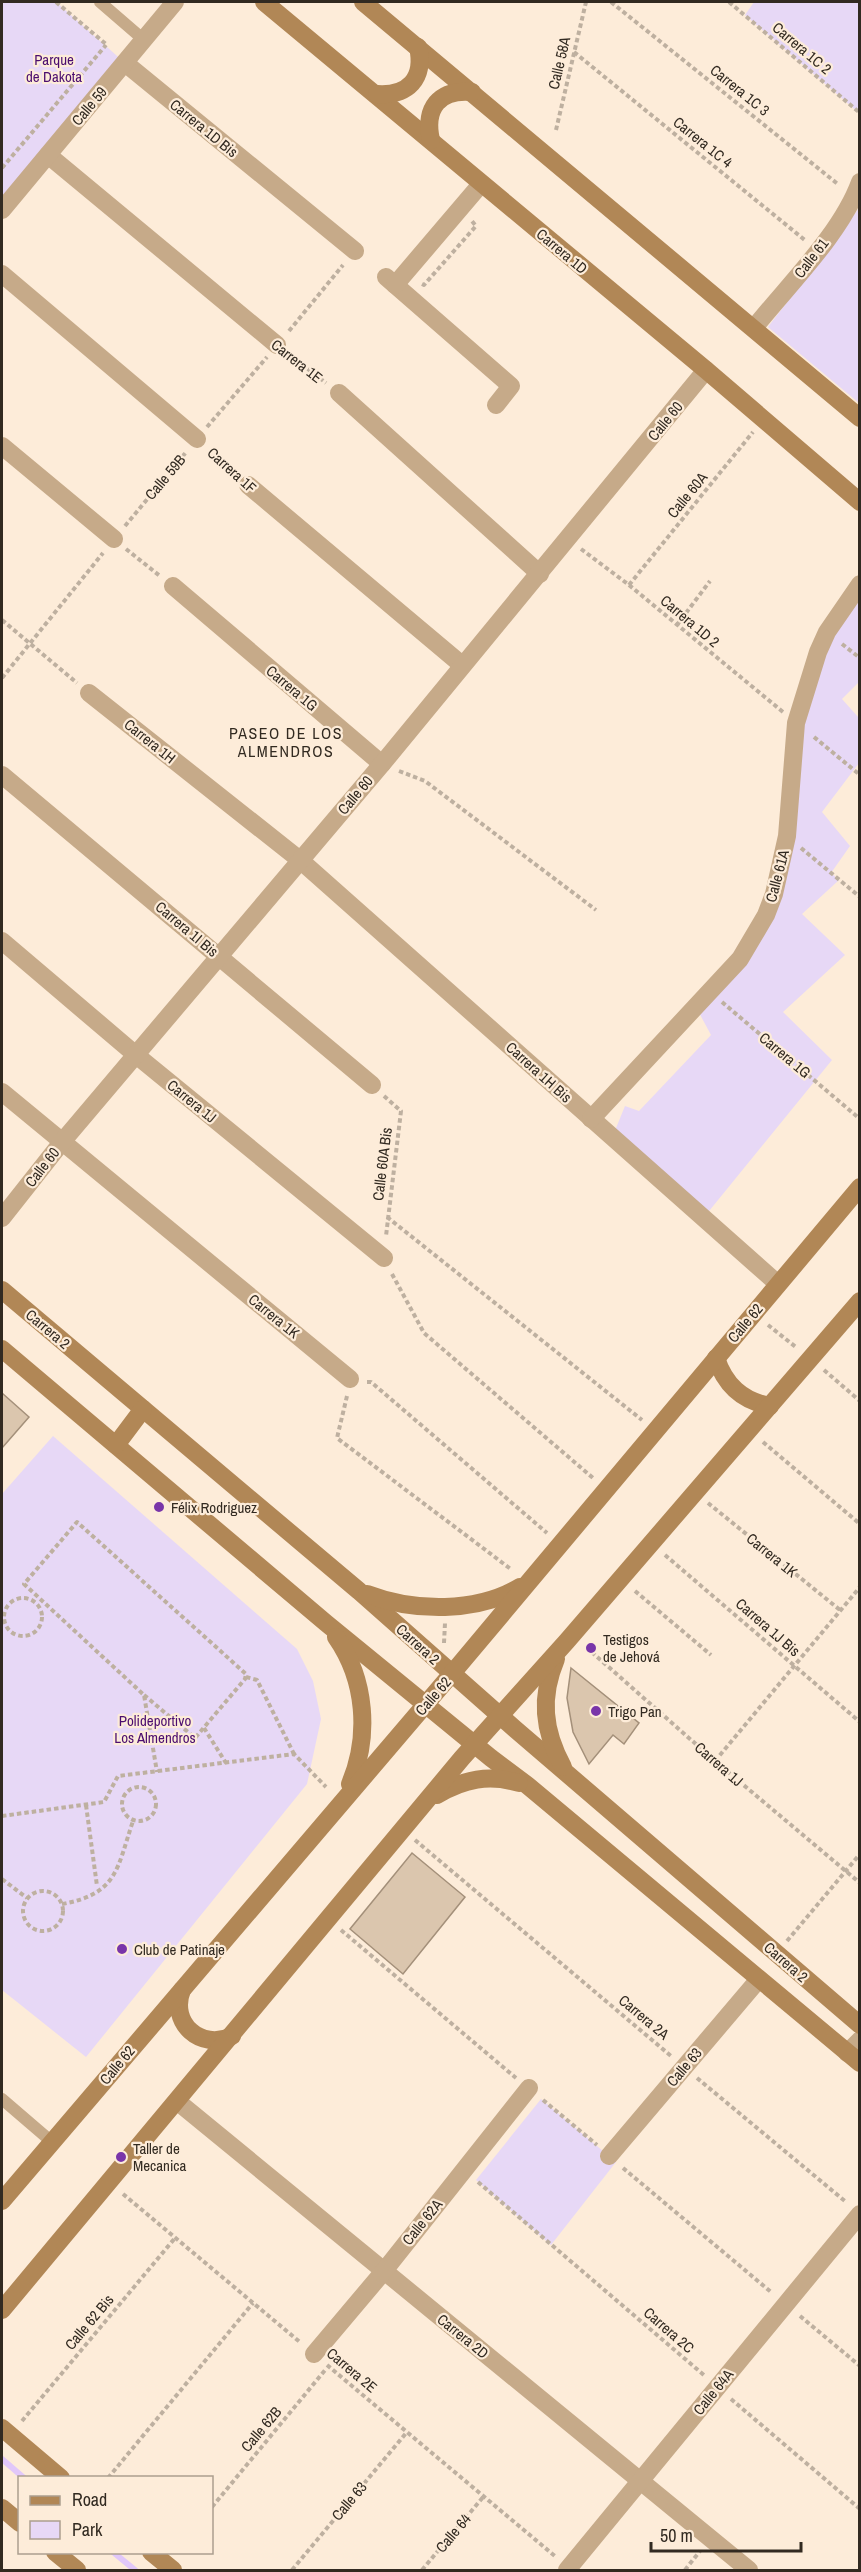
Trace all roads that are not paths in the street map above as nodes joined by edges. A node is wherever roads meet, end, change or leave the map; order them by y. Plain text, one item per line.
1 (100, 2) edge
2 (175, 2) edge
3 (264, 2) edge
4 (363, 2) edge
5 (144, 40) junction
6 (418, 47) junction
7 (125, 63) junction
8 (472, 92) junction
9 (377, 94) junction
10 (431, 140) junction
11 (48, 155) junction
12 (482, 184) junction
13 (857, 190) edge
14 (2, 210) edge
15 (355, 251) road end
16 (2, 274) edge
17 (754, 328) junction
18 (277, 345) road end
19 (706, 370) junction
20 (339, 393) road end
21 (496, 405) dead end
22 (860, 418) edge
23 (197, 439) road end
24 (2, 446) edge
25 (248, 485) road end
26 (860, 502) edge
27 (114, 539) road end
28 (540, 574) junction
29 (860, 584) edge
30 (172, 586) road end
31 (462, 665) junction
32 (89, 693) road end
33 (382, 764) junction
34 (2, 775) edge
35 (300, 860) junction
36 (2, 941) edge
37 (219, 955) junction
38 (136, 1055) junction
39 (372, 1085) road end
40 (2, 1092) edge
41 (591, 1119) junction
42 (62, 1142) junction
43 (860, 1187) edge
44 (2, 1218) edge
45 (384, 1258) road end
46 (778, 1284) junction
47 (2, 1290) edge
48 (860, 1301) edge
49 (2, 1349) edge
50 (716, 1358) junction
51 (350, 1379) road end
52 (770, 1406) junction
53 (143, 1409) junction
54 (116, 1445) junction
55 (521, 1577) junction
56 (359, 1591) junction
57 (326, 1623) junction
58 (574, 1642) junction
59 (452, 1674) junction
60 (425, 1704) junction
61 (500, 1716) junction
62 (475, 1745) junction
63 (566, 1774) junction
64 (527, 1785) junction
65 (346, 1795) junction
66 (426, 1803) junction
67 (759, 1979) junction
68 (183, 1988) junction
69 (860, 2025) edge
70 (232, 2036) junction
71 (855, 2052) edge
72 (529, 2088) dead end
73 (2, 2099) edge
74 (178, 2102) junction
75 (52, 2142) junction
76 (609, 2156) dead end
77 (2, 2201) edge
78 (860, 2214) edge
79 (384, 2271) junction
80 (2, 2310) edge
81 (314, 2354) road end
82 (2, 2428) edge
83 (59, 2476) edge
84 (640, 2481) junction
85 (2, 2508) edge
86 (18, 2521) edge
87 (56, 2554) edge
88 (152, 2554) edge
89 (568, 2569) edge
90 (77, 2571) edge
91 (172, 2571) edge
92 (749, 2571) edge

1 - 5 lane
2 - 5 street, Calle 59
3 - 9 street, Carrera 1D
4 - 6 street
5 - 7 street, Calle 59
6 - 8 street
6 - 9 street
7 - 11 street, Calle 59
7 - 15 street, Carrera 1D Bis
8 - 10 street
8 - 17 street
9 - 10 street, Carrera 1D
10 - 12 street, Carrera 1D
11 - 14 street, Calle 59
11 - 18 street, Carrera 1E
12 - 19 street, Carrera 1D
12 - 21 street
13 - 17 street, Calle 61
16 - 23 street, Carrera 1F
17 - 22 street
19 - 26 street, Carrera 1D
19 - 28 street, Calle 60
20 - 28 street
24 - 27 street
25 - 31 street, Carrera 1F
28 - 31 street, Calle 60
29 - 41 street, Calle 61A
30 - 33 street, Carrera 1G
31 - 33 street, Calle 60
32 - 35 street, Carrera 1H
33 - 35 street, Calle 60
34 - 37 street, Carrera 1I Bis
35 - 37 street, Calle 60
35 - 41 street, Carrera 1H Bis
36 - 38 street, Carrera 1J
37 - 38 street, Calle 60
37 - 39 street, Carrera 1I Bis
38 - 42 street, Calle 60
38 - 45 street, Carrera 1J
40 - 42 street, Carrera 1K
41 - 46 street, Carrera 1H Bis
42 - 44 street, Calle 60
42 - 51 street, Carrera 1K
43 - 46 street, Calle 62
46 - 50 street, Calle 62
47 - 53 street, Carrera 2
48 - 52 street
49 - 54 street, Carrera 2
50 - 52 street
50 - 55 street, Calle 62
52 - 58 street
53 - 54 street
53 - 56 street, Carrera 2
54 - 57 street, Carrera 2
55 - 56 street
55 - 59 street, Calle 62
56 - 59 street, Carrera 2
57 - 60 street, Carrera 2
57 - 65 street
58 - 61 street
58 - 63 street
59 - 60 street, Calle 62
59 - 61 street, Carrera 2
60 - 62 street, Carrera 2
60 - 65 street, Calle 62
61 - 62 street
61 - 63 street, Carrera 2
62 - 64 street, Carrera 2
62 - 66 street
63 - 69 street, Carrera 2
64 - 66 street
64 - 67 street, Carrera 2
65 - 68 street, Calle 62
66 - 70 street
67 - 71 street, Carrera 2
67 - 76 street, Calle 63
68 - 70 street
68 - 75 street, Calle 62
70 - 74 street
72 - 79 street, Calle 62A
73 - 75 lane
74 - 79 street, Carrera 2D
74 - 80 street
75 - 77 street, Calle 62
78 - 84 street, Calle 64A
79 - 81 street, Calle 62A
79 - 84 street, Carrera 2D
82 - 83 street
84 - 89 street, Calle 64A
84 - 92 street, Carrera 2D
85 - 86 street
87 - 90 street
88 - 91 street

